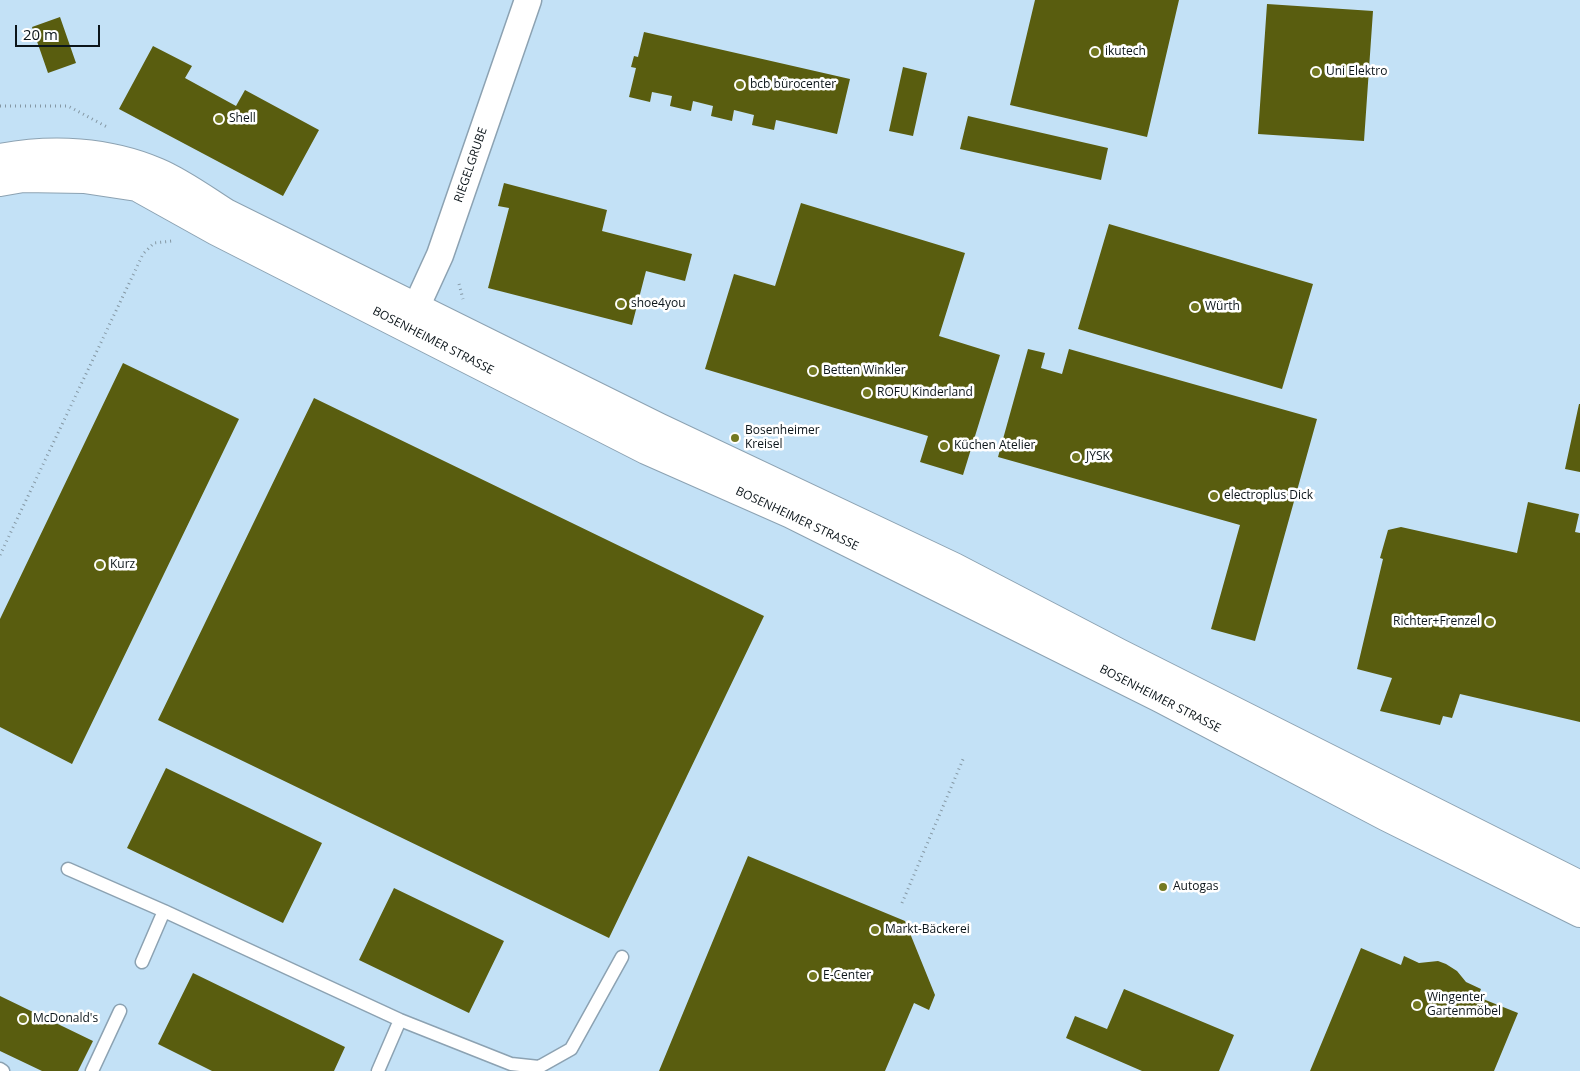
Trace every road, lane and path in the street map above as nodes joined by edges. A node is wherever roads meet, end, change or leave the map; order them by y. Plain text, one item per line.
1 (528, 0) edge
2 (0, 158) edge
3 (0, 182) edge
4 (176, 241) dead end
5 (412, 318) junction
6 (0, 555) edge
7 (964, 757) dead end
8 (68, 869) dead end
9 (1580, 885) edge
10 (902, 902) dead end
11 (164, 912) junction
12 (1580, 913) edge
13 (622, 957) dead end
14 (142, 962) dead end
15 (120, 1012) dead end
16 (400, 1020) junction
17 (0, 1069) edge
18 (4, 1071) edge
19 (92, 1071) edge
20 (378, 1071) edge

1 - 5 street, RIEGELGRUBE
2 - 5 street, BOSENHEIMER STRASSE
3 - 5 street, BOSENHEIMER STRASSE
4 - 6 path
5 - 9 street, BOSENHEIMER STRASSE
5 - 12 street, BOSENHEIMER STRASSE
7 - 10 path
8 - 11 lane
11 - 14 lane
11 - 16 lane
13 - 16 lane
15 - 19 lane
16 - 20 lane
17 - 18 lane

